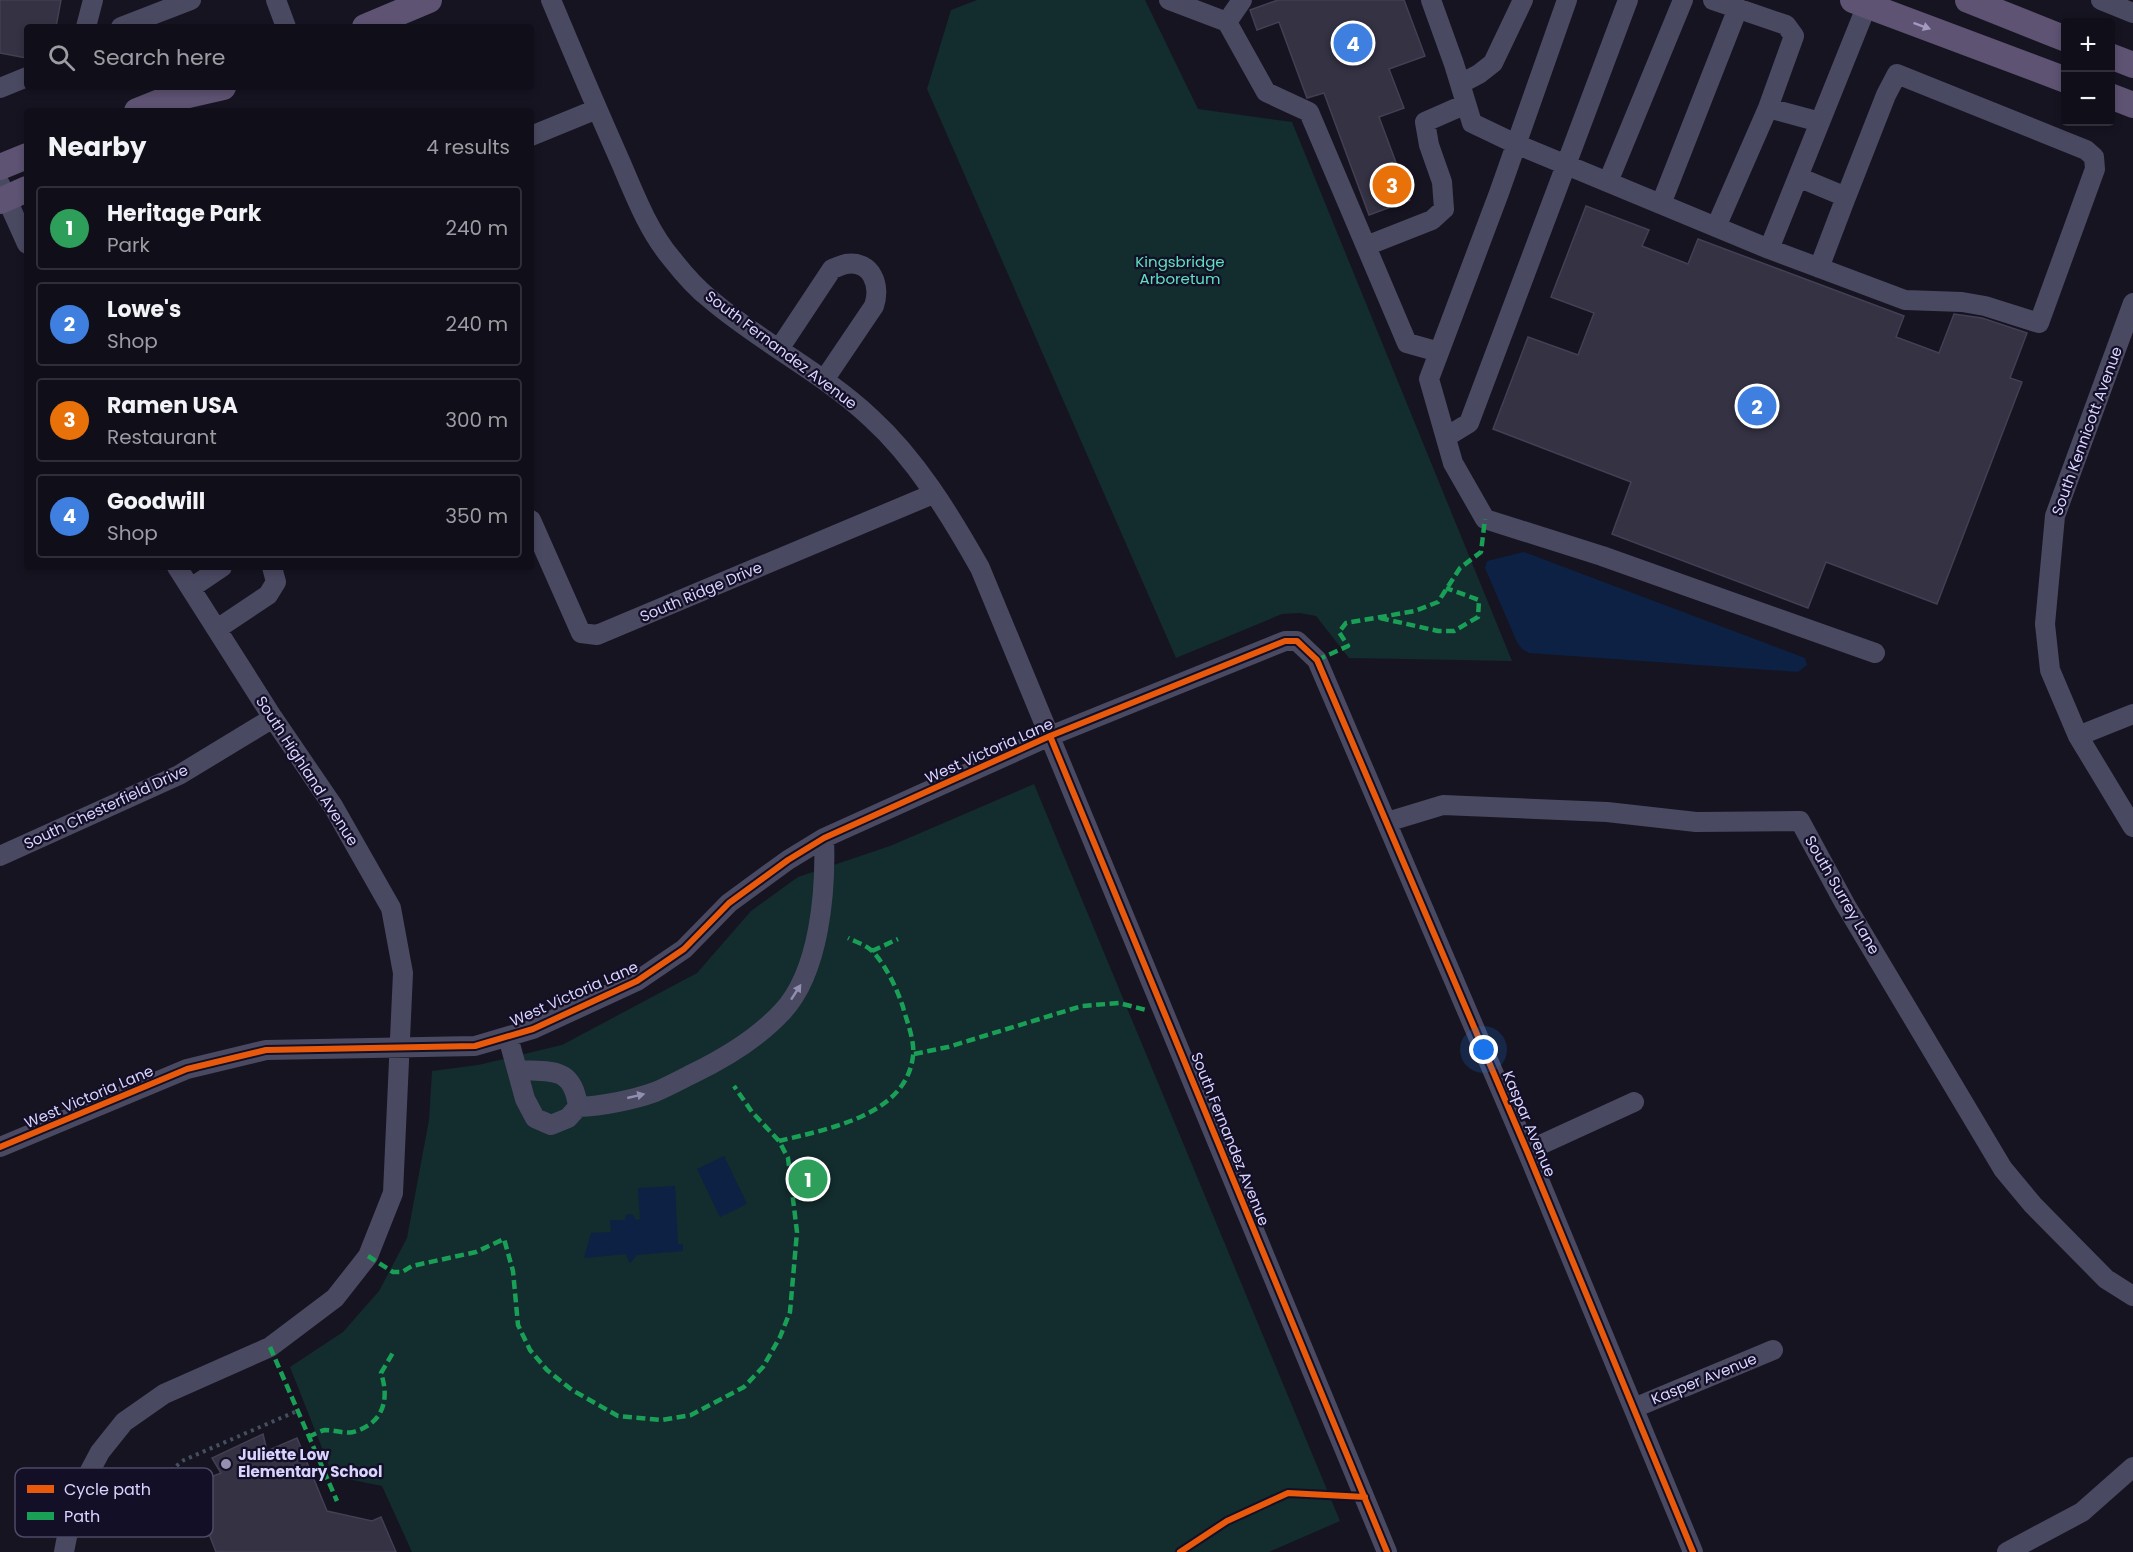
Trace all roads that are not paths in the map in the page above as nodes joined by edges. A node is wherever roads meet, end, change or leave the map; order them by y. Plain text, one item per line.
1 (93, 0) edge
2 (191, 0) edge
3 (276, 0) edge
4 (429, 0) edge
5 (551, 0) edge
6 (1169, 0) edge
7 (1242, 0) edge
8 (1431, 0) edge
9 (1523, 0) edge
10 (1567, 0) edge
11 (1628, 0) edge
12 (1683, 0) edge
13 (1713, 0) edge
14 (1968, 0) edge
15 (2100, 0) edge
16 (1863, 2) edge
17 (1738, 8) junction
18 (2133, 13) edge
19 (1227, 21) junction
20 (87, 24) edge
21 (129, 24) edge
22 (285, 24) edge
23 (372, 24) edge
24 (2061, 37) edge
25 (2115, 58) edge
26 (2133, 65) edge
27 (24, 78) edge
28 (2061, 78) edge
29 (1460, 84) junction
30 (0, 88) edge
31 (211, 90) edge
32 (217, 90) edge
33 (2115, 98) edge
34 (1467, 104) junction
35 (2133, 105) edge
36 (144, 108) edge
37 (191, 108) edge
38 (1768, 108) junction
39 (597, 109) junction
40 (1820, 122) junction
41 (534, 135) edge
42 (1516, 144) junction
43 (24, 157) edge
44 (1566, 165) junction
45 (0, 167) edge
46 (1798, 177) junction
47 (1608, 182) junction
48 (9, 193) edge
49 (1846, 197) junction
50 (1660, 204) junction
51 (1716, 227) junction
52 (24, 236) edge
53 (1366, 246) junction
54 (1770, 249) junction
55 (1819, 267) junction
56 (2133, 303) edge
57 (779, 349) junction
58 (1439, 352) junction
59 (824, 380) junction
60 (1446, 436) junction
61 (933, 494) junction
62 (534, 527) edge
63 (179, 570) edge
64 (218, 570) edge
65 (273, 570) edge
66 (191, 588) junction
67 (217, 629) junction
68 (1303, 646) joint
69 (1875, 653) dead end
70 (2133, 714) edge
71 (273, 718) junction
72 (1050, 736) junction
73 (2078, 736) junction
74 (1387, 822) junction
75 (2133, 827) edge
76 (824, 838) junction
77 (0, 856) edge
78 (508, 1036) junction
79 (401, 1047) junction
80 (518, 1070) junction
81 (1634, 1102) dead end
82 (579, 1107) junction
83 (0, 1147) edge
84 (1527, 1151) junction
85 (2133, 1296) edge
86 (1773, 1350) dead end
87 (1634, 1408) junction
88 (2133, 1467) edge
89 (92, 1468) edge
90 (67, 1537) edge
91 (64, 1552) edge
92 (1387, 1552) edge
93 (1693, 1552) edge
94 (2007, 1552) edge

1 - 20 street
2 - 21 street
3 - 22 street
4 - 23 main road
5 - 39 street, South Fernandez Avenue
6 - 19 street
7 - 19 street
8 - 29 street
9 - 29 street
10 - 42 street
11 - 44 street
12 - 47 street
13 - 17 street
14 - 24 main road
15 - 18 street
16 -> 28 main road
16 - 40 street
17 - 38 street
17 - 50 street
19 - 53 street
25 - 26 main road
27 - 30 street
29 - 34 street
31 - 36 main road
32 - 37 main road
33 - 35 main road
34 - 42 street
34 - 53 street
38 - 40 street
38 - 51 street
39 - 41 street
39 - 57 street, South Fernandez Avenue
40 - 46 street
42 - 44 street
42 - 58 street
43 - 45 main road
44 - 47 street
44 - 60 street
46 - 49 street
46 - 54 street
47 - 50 street
48 - 52 street
49 - 55 street
49 - 55 street
50 - 51 street
51 - 54 street
53 - 58 street
54 - 55 street
56 - 73 street, South Kennicott Avenue
57 - 59 street, South Fernandez Avenue
57 - 59 street
58 - 60 street
59 - 61 street, South Fernandez Avenue
60 - 69 street
61 - 62 street, South Ridge Drive
61 - 72 street, South Fernandez Avenue
63 - 66 street, South Highland Avenue
64 - 66 street
65 - 67 street
66 - 67 street, South Highland Avenue
67 - 71 street, South Highland Avenue
68 - 72 street, West Victoria Lane
68 - 74 street, Kaspar Avenue
70 - 73 street
71 - 77 street, South Chesterfield Drive
71 - 79 street, South Highland Avenue
72 - 76 street, West Victoria Lane
72 - 92 street, South Fernandez Avenue
73 - 75 street, South Kennicott Avenue
74 - 84 street, Kaspar Avenue
74 - 85 street, South Surrey Lane
76 - 78 street, West Victoria Lane
82 -> 76 street
78 - 79 street, West Victoria Lane
78 - 80 street
79 - 83 street, West Victoria Lane
79 - 89 street, South Highland Avenue
80 - 82 street
80 - 82 street
81 - 84 street
84 - 87 street, Kaspar Avenue
86 - 87 street, Kasper Avenue
87 - 93 street, Kaspar Avenue
88 - 94 street
90 - 91 street, South Highland Avenue

